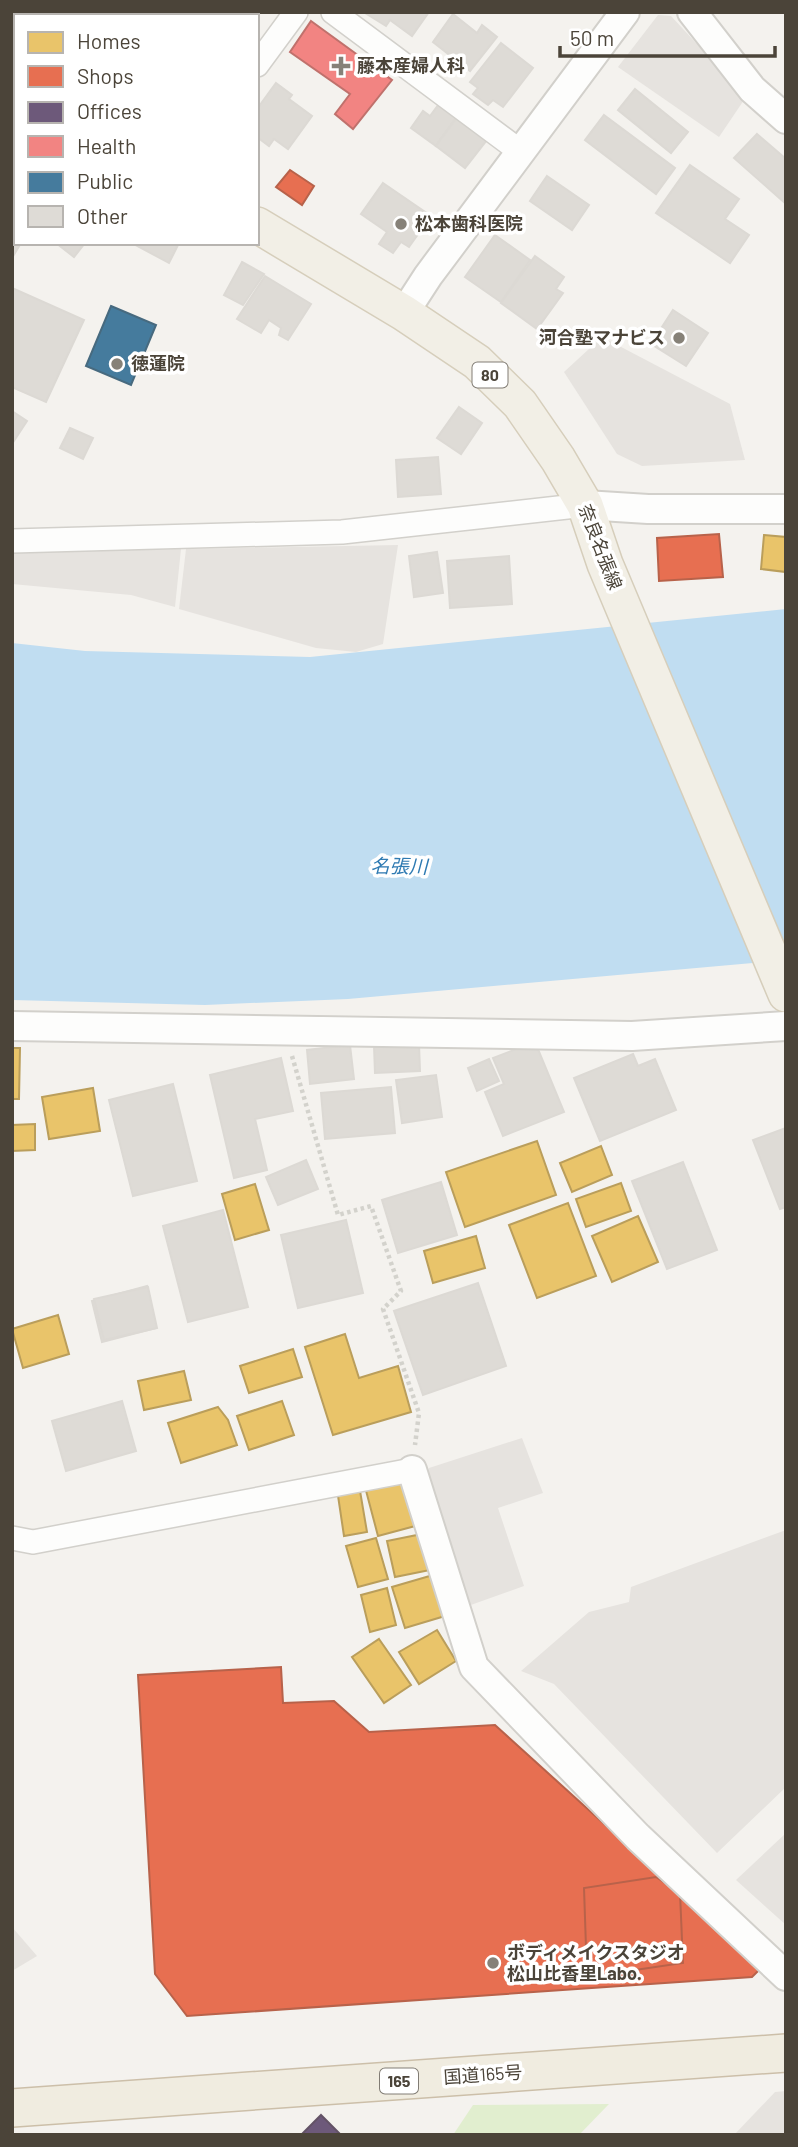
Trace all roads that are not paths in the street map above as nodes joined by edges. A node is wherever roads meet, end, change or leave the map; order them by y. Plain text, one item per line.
1 (296, 12) edge
2 (333, 12) edge
3 (625, 12) edge
4 (692, 12) edge
5 (259, 62) edge
6 (786, 119) edge
7 (521, 152) junction
8 (259, 226) edge
9 (404, 313) junction
10 (585, 505) junction
11 (786, 509) edge
12 (12, 541) edge
13 (786, 994) edge
14 (12, 1026) edge
15 (786, 1026) edge
16 (412, 1469) joint
17 (12, 1538) edge
18 (786, 1976) edge
19 (786, 2053) edge
20 (12, 2108) edge

1 - 5 street
2 - 7 street
3 - 7 street
4 - 6 street
7 - 9 street
8 - 9 main road, 奈良名張線 / 80
9 - 10 main road, 奈良名張線 / 80
10 - 11 street
10 - 12 street
10 - 13 main road, 奈良名張線 / 80
14 - 15 street
16 - 17 street
16 - 18 street
19 - 20 highway, 国道165号 / 165

